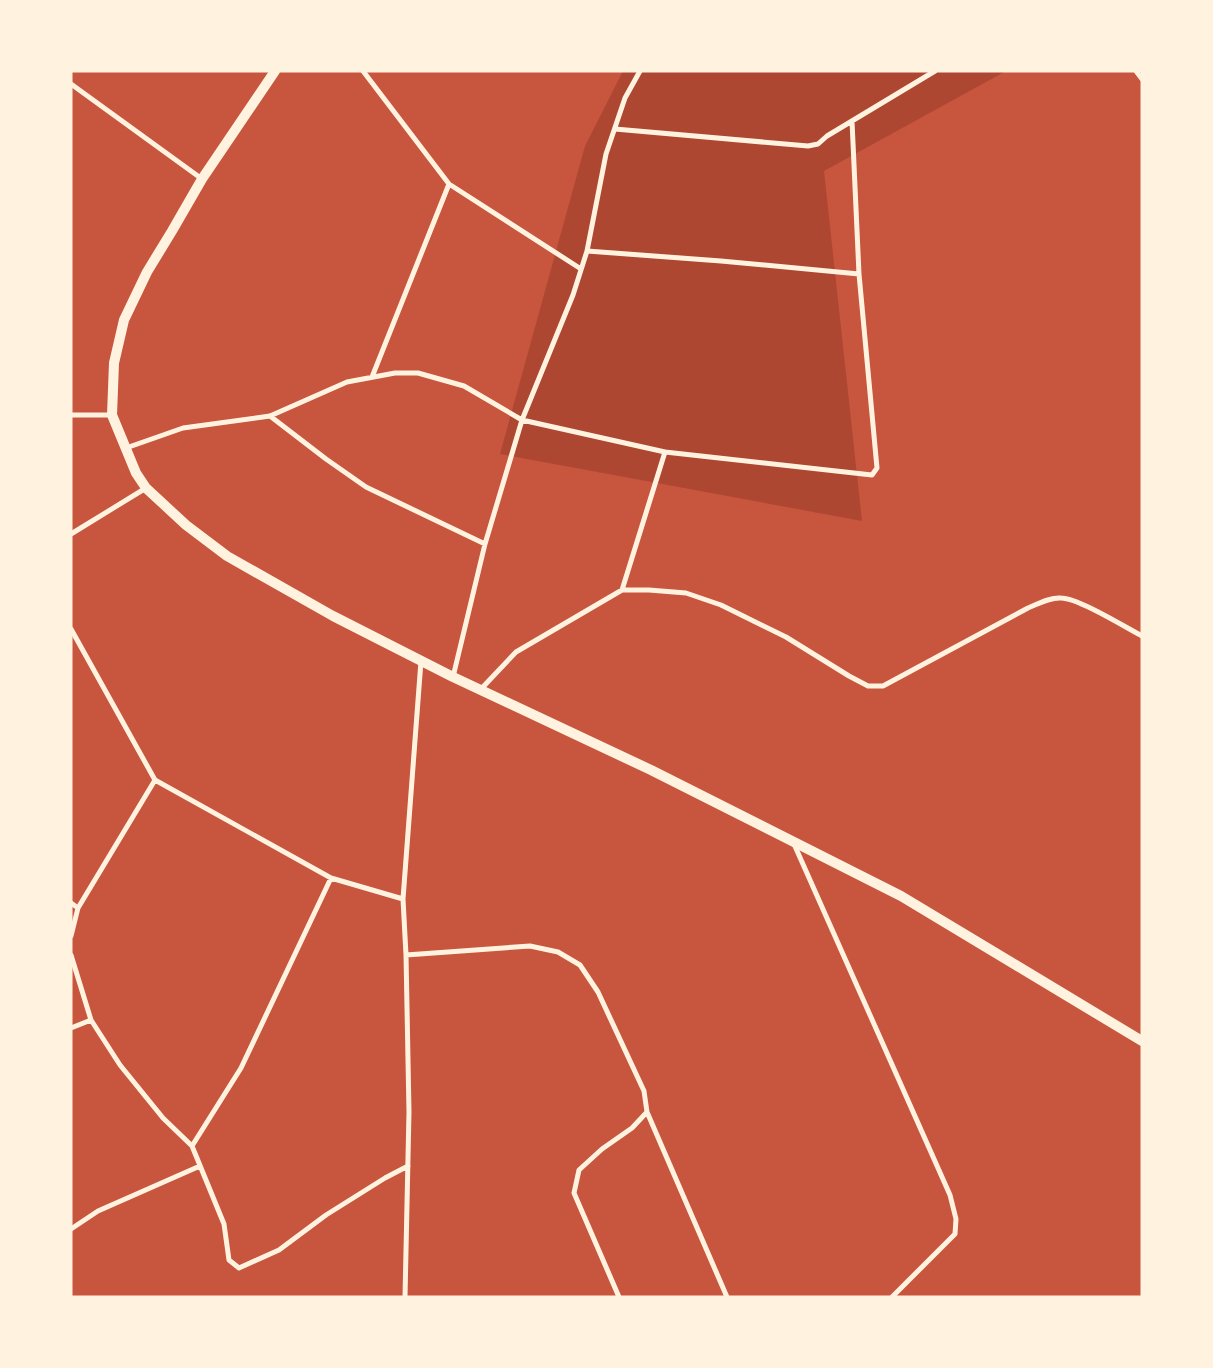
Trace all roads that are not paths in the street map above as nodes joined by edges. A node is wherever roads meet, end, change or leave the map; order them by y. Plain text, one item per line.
1 (275, 71) edge
2 (364, 71) edge
3 (640, 71) edge
4 (935, 71) edge
5 (1136, 71) edge
6 (1142, 80) edge
7 (71, 84) edge
8 (852, 121) junction
9 (615, 129) junction
10 (202, 179) junction
11 (450, 184) junction
12 (586, 251) junction
13 (581, 269) junction
14 (859, 274) junction
15 (372, 378) junction
16 (71, 414) edge
17 (112, 415) junction
18 (270, 416) junction
19 (522, 420) junction
20 (125, 448) junction
21 (665, 452) junction
22 (146, 488) junction
23 (71, 534) edge
24 (485, 544) junction
25 (622, 590) junction
26 (71, 630) edge
27 (1142, 636) edge
28 (421, 660) junction
29 (453, 676) junction
30 (481, 689) junction
31 (155, 780) junction
32 (793, 842) junction
33 (331, 878) junction
34 (403, 899) junction
35 (71, 903) edge
36 (78, 908) junction
37 (71, 936) edge
38 (71, 955) edge
39 (406, 955) junction
40 (91, 1020) junction
41 (71, 1028) edge
42 (1142, 1041) edge
43 (647, 1112) junction
44 (192, 1146) junction
45 (200, 1166) junction
46 (408, 1166) junction
47 (71, 1228) edge
48 (405, 1297) edge
49 (620, 1297) edge
50 (727, 1297) edge
51 (892, 1297) edge

1 - 10 main road
2 - 11 street
3 - 9 street
4 - 8 street
5 - 6 street
7 - 10 street
8 - 9 street
8 - 14 street
9 - 12 street
10 - 17 main road
11 - 13 street
11 - 15 street
12 - 13 street
12 - 14 street
13 - 19 street
14 - 21 street
15 - 18 street
15 - 19 street
16 - 17 street
17 - 20 main road
18 - 20 street
18 - 24 street
19 - 21 street
19 - 24 street
20 - 22 main road
21 - 25 street
22 - 23 street
22 - 28 main road
24 - 29 street
25 - 27 street
25 - 30 street
26 - 31 street
28 - 29 main road
28 - 34 street
29 - 30 main road
30 - 32 main road
31 - 33 street
31 - 36 street
32 - 42 main road
32 - 51 street
33 - 34 street
33 - 44 street
34 - 39 street
35 - 36 street
36 - 37 street
38 - 40 street
39 - 43 street
39 - 46 street
40 - 41 street
40 - 44 street
43 - 49 street
43 - 50 street
44 - 45 street
45 - 46 street
45 - 47 street
46 - 48 street

